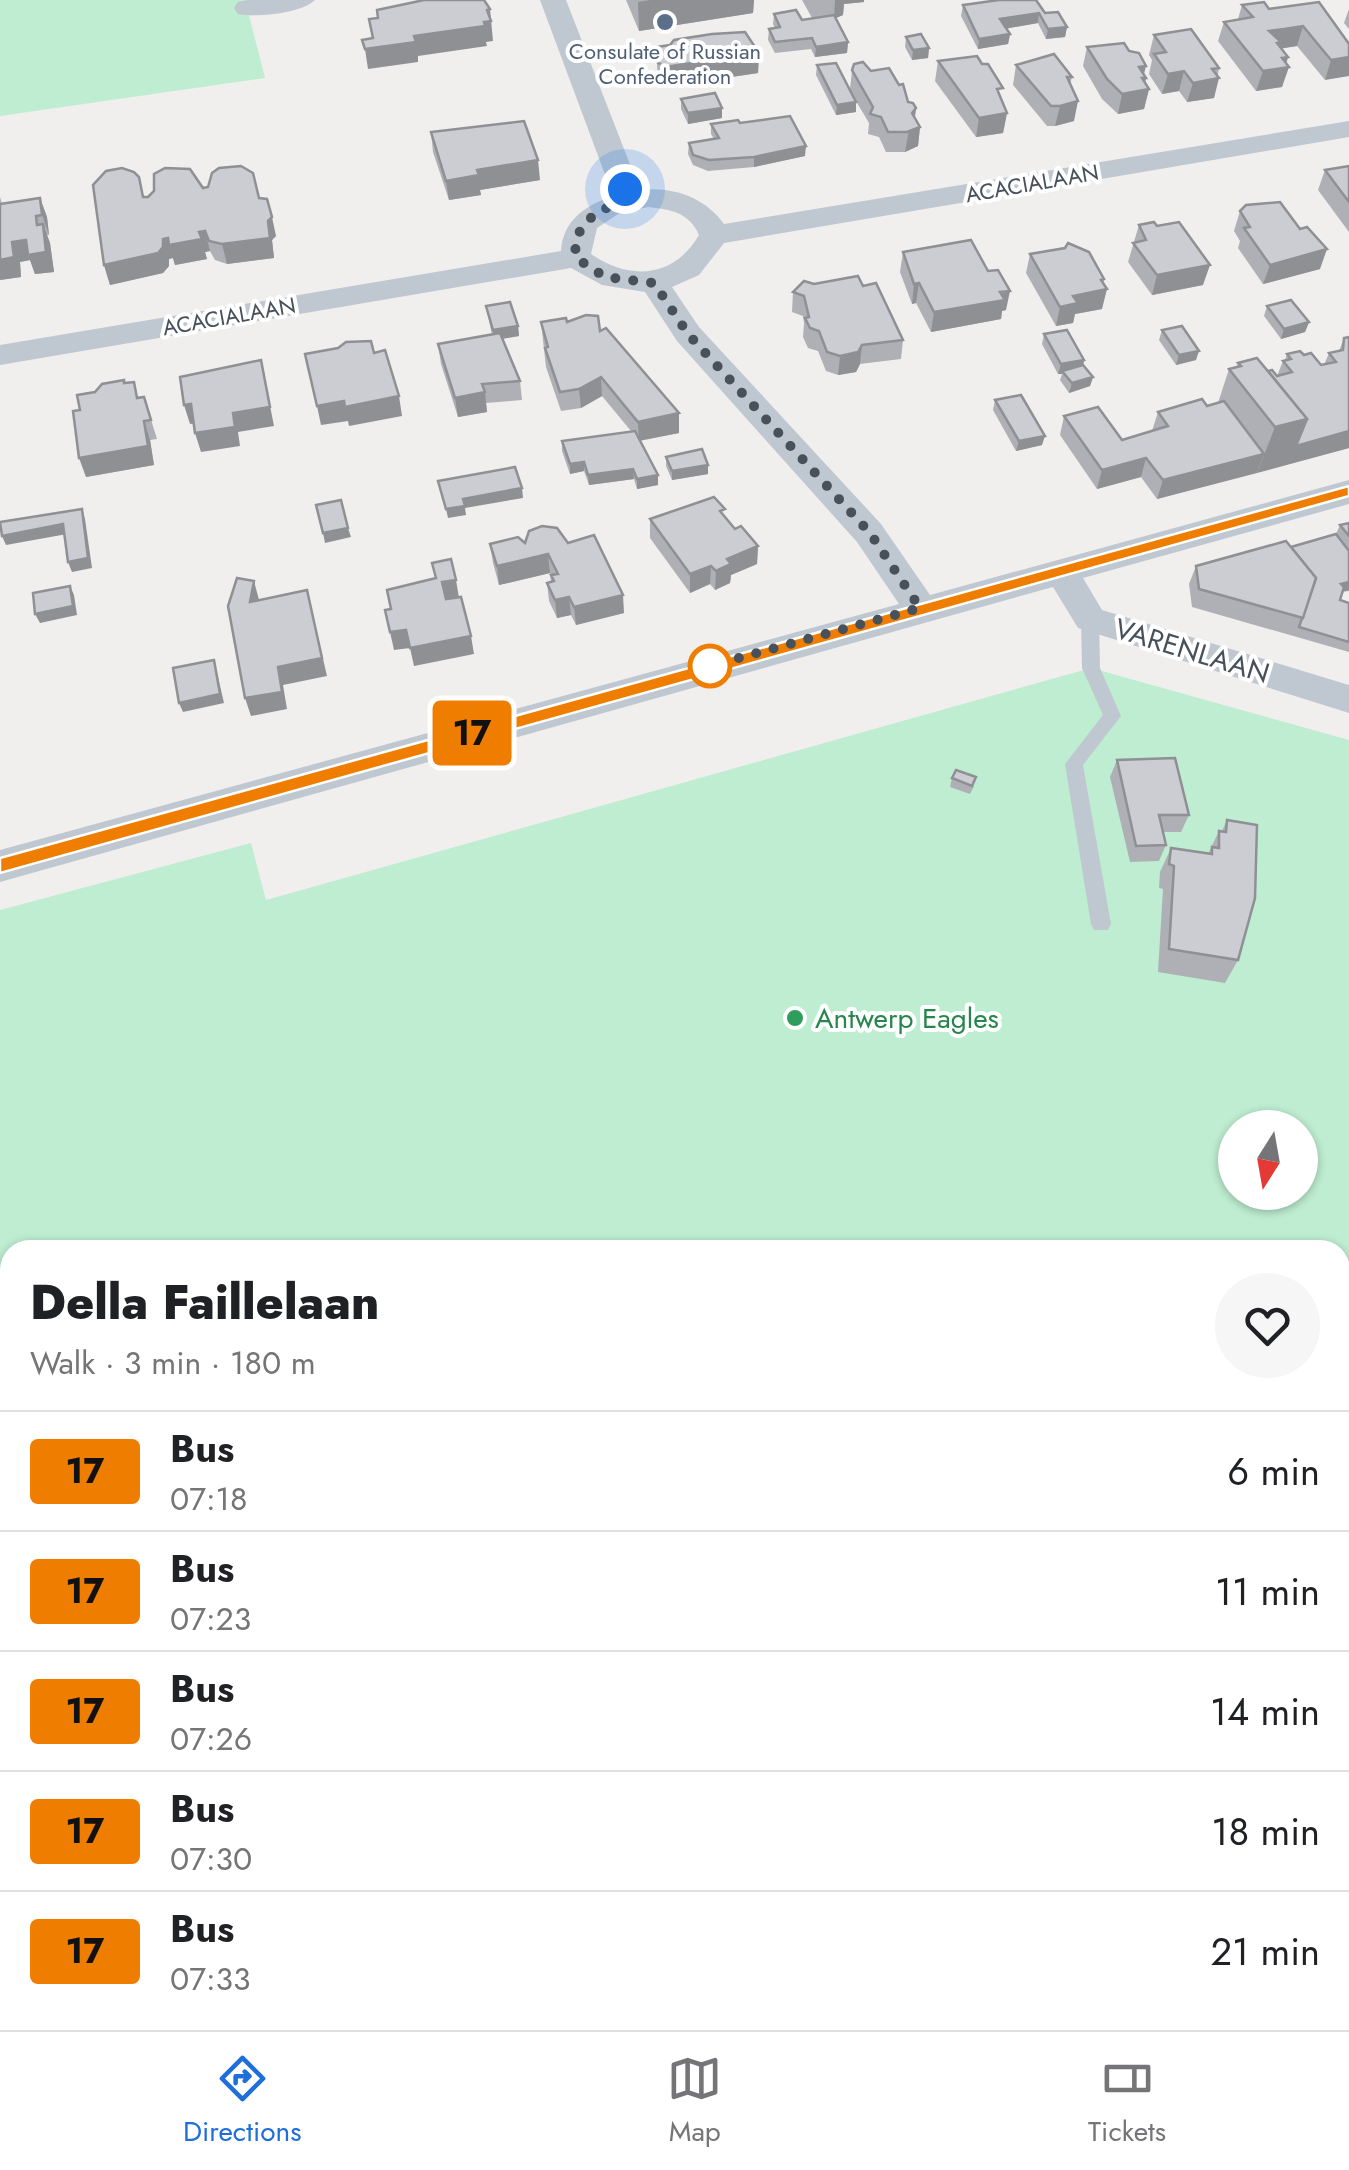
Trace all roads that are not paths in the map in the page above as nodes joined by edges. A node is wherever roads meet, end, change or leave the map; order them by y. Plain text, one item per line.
1 (302, 0) edge
2 (553, 0) edge
3 (247, 8) dead end
4 (1349, 129) edge
5 (629, 200) junction
6 (714, 235) junction
7 (576, 258) junction
8 (654, 283) junction
9 (0, 356) edge
10 (1349, 492) edge
11 (1060, 570) junction
12 (920, 608) junction
13 (1090, 619) junction
14 (1349, 699) edge
15 (0, 866) edge
16 (1101, 924) dead end

1 - 3 street
2 - 5 street
4 - 6 street, ACACIALAAN
5 - 6 street
5 - 7 street
6 - 8 street
7 - 8 street
7 - 9 street, ACACIALAAN
8 - 12 street
10 - 11 street
11 - 12 street
11 - 13 street, VARENLAAN
12 - 15 street
13 - 14 street, VARENLAAN
13 - 16 lane

